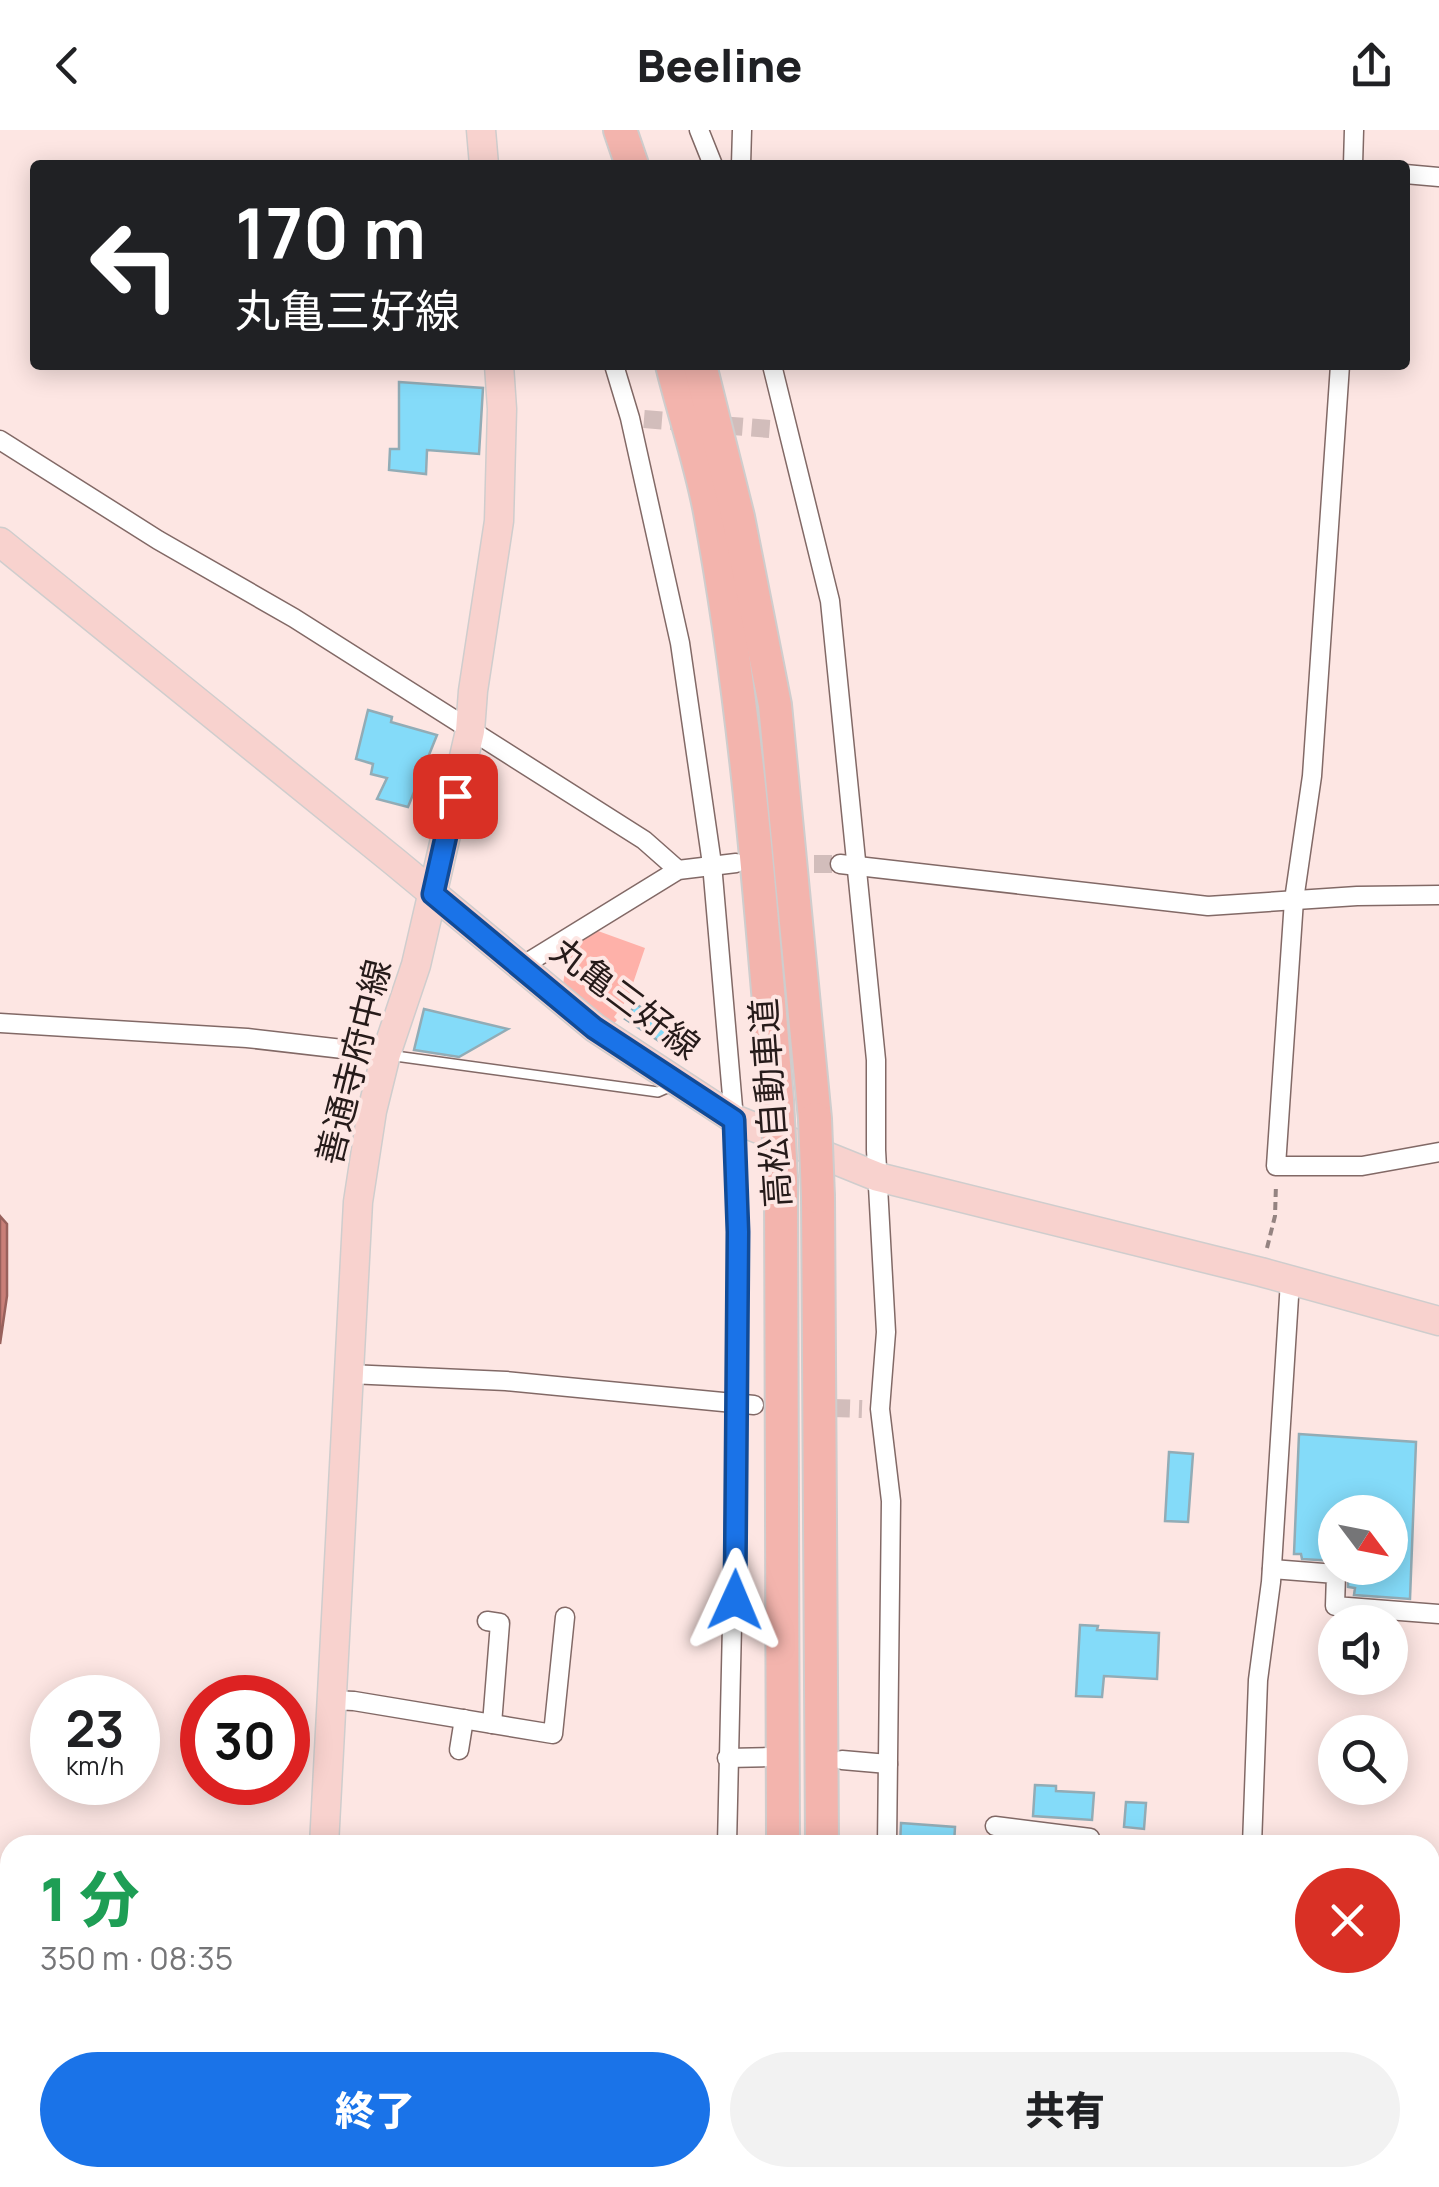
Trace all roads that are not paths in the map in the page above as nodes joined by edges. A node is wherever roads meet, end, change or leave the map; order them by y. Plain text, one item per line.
1 (480, 130) edge
2 (596, 130) edge
3 (620, 130) edge
4 (699, 130) edge
5 (742, 130) edge
6 (1354, 130) edge
7 (483, 160) edge
8 (606, 160) edge
9 (630, 160) edge
10 (711, 160) edge
11 (741, 160) edge
12 (1353, 160) edge
13 (1410, 174) edge
14 (1439, 177) edge
15 (499, 370) edge
16 (616, 370) edge
17 (673, 370) edge
18 (701, 370) edge
19 (773, 370) edge
20 (1340, 370) edge
21 (0, 440) edge
22 (0, 542) edge
23 (470, 732) junction
24 (736, 863) dead end
25 (712, 864) junction
26 (849, 865) junction
27 (678, 870) junction
28 (433, 894) junction
29 (1439, 895) edge
30 (1294, 900) junction
31 (522, 966) junction
32 (0, 1022) edge
33 (386, 1054) junction
34 (676, 1084) junction
35 (734, 1120) junction
36 (1439, 1152) edge
37 (878, 1178) junction
38 (1290, 1281) junction
39 (1439, 1322) edge
40 (348, 1374) junction
41 (746, 1405) junction
42 (1272, 1569) junction
43 (1439, 1614) edge
44 (565, 1617) dead end
45 (488, 1622) dead end
46 (331, 1700) junction
47 (464, 1719) junction
48 (492, 1724) junction
49 (459, 1750) dead end
50 (770, 1757) dead end
51 (727, 1758) junction
52 (842, 1760) dead end
53 (888, 1764) junction
54 (996, 1826) dead end
55 (324, 1835) edge
56 (727, 1835) edge
57 (783, 1835) edge
58 (822, 1835) edge
59 (887, 1835) edge
60 (1066, 1835) edge
61 (1252, 1835) edge

1 - 7 main road
2 - 8 highway
3 - 9 highway
4 - 10 street
5 - 11 street
6 - 12 street
13 - 14 street
15 - 23 main road, 善通寺府中線
16 - 25 street
17 - 57 highway, 高松自動車道, bridge
18 - 58 highway, 高松自動車道, bridge
19 - 26 street
20 - 30 street
21 - 23 street
22 - 28 main road, 丸亀三好線
23 - 27 street
23 - 28 main road, 善通寺府中線
24 - 25 street
25 - 27 street
25 - 35 street
26 - 30 street
26 - 37 street
27 - 31 street
28 - 31 main road, 丸亀三好線
28 - 33 main road, 善通寺府中線
29 - 30 street
30 - 36 street
31 - 34 main road, 丸亀三好線
32 - 33 street
33 - 34 lane
33 - 40 main road, 善通寺府中線
34 - 35 main road, 丸亀三好線
35 - 37 main road, 丸亀三好線
35 - 41 street
37 - 38 main road, 丸亀三好線
37 - 53 street
38 - 39 main road, 丸亀三好線
38 - 42 street
40 - 41 street
40 - 46 main road, 善通寺府中線
41 - 51 street
42 - 43 street
42 - 61 street
44 - 48 street
45 - 48 street
46 - 47 street
46 - 55 main road, 善通寺府中線
47 - 48 street
47 - 49 street
50 - 51 street
51 - 56 street
52 - 53 street
53 - 59 street
54 - 60 street

